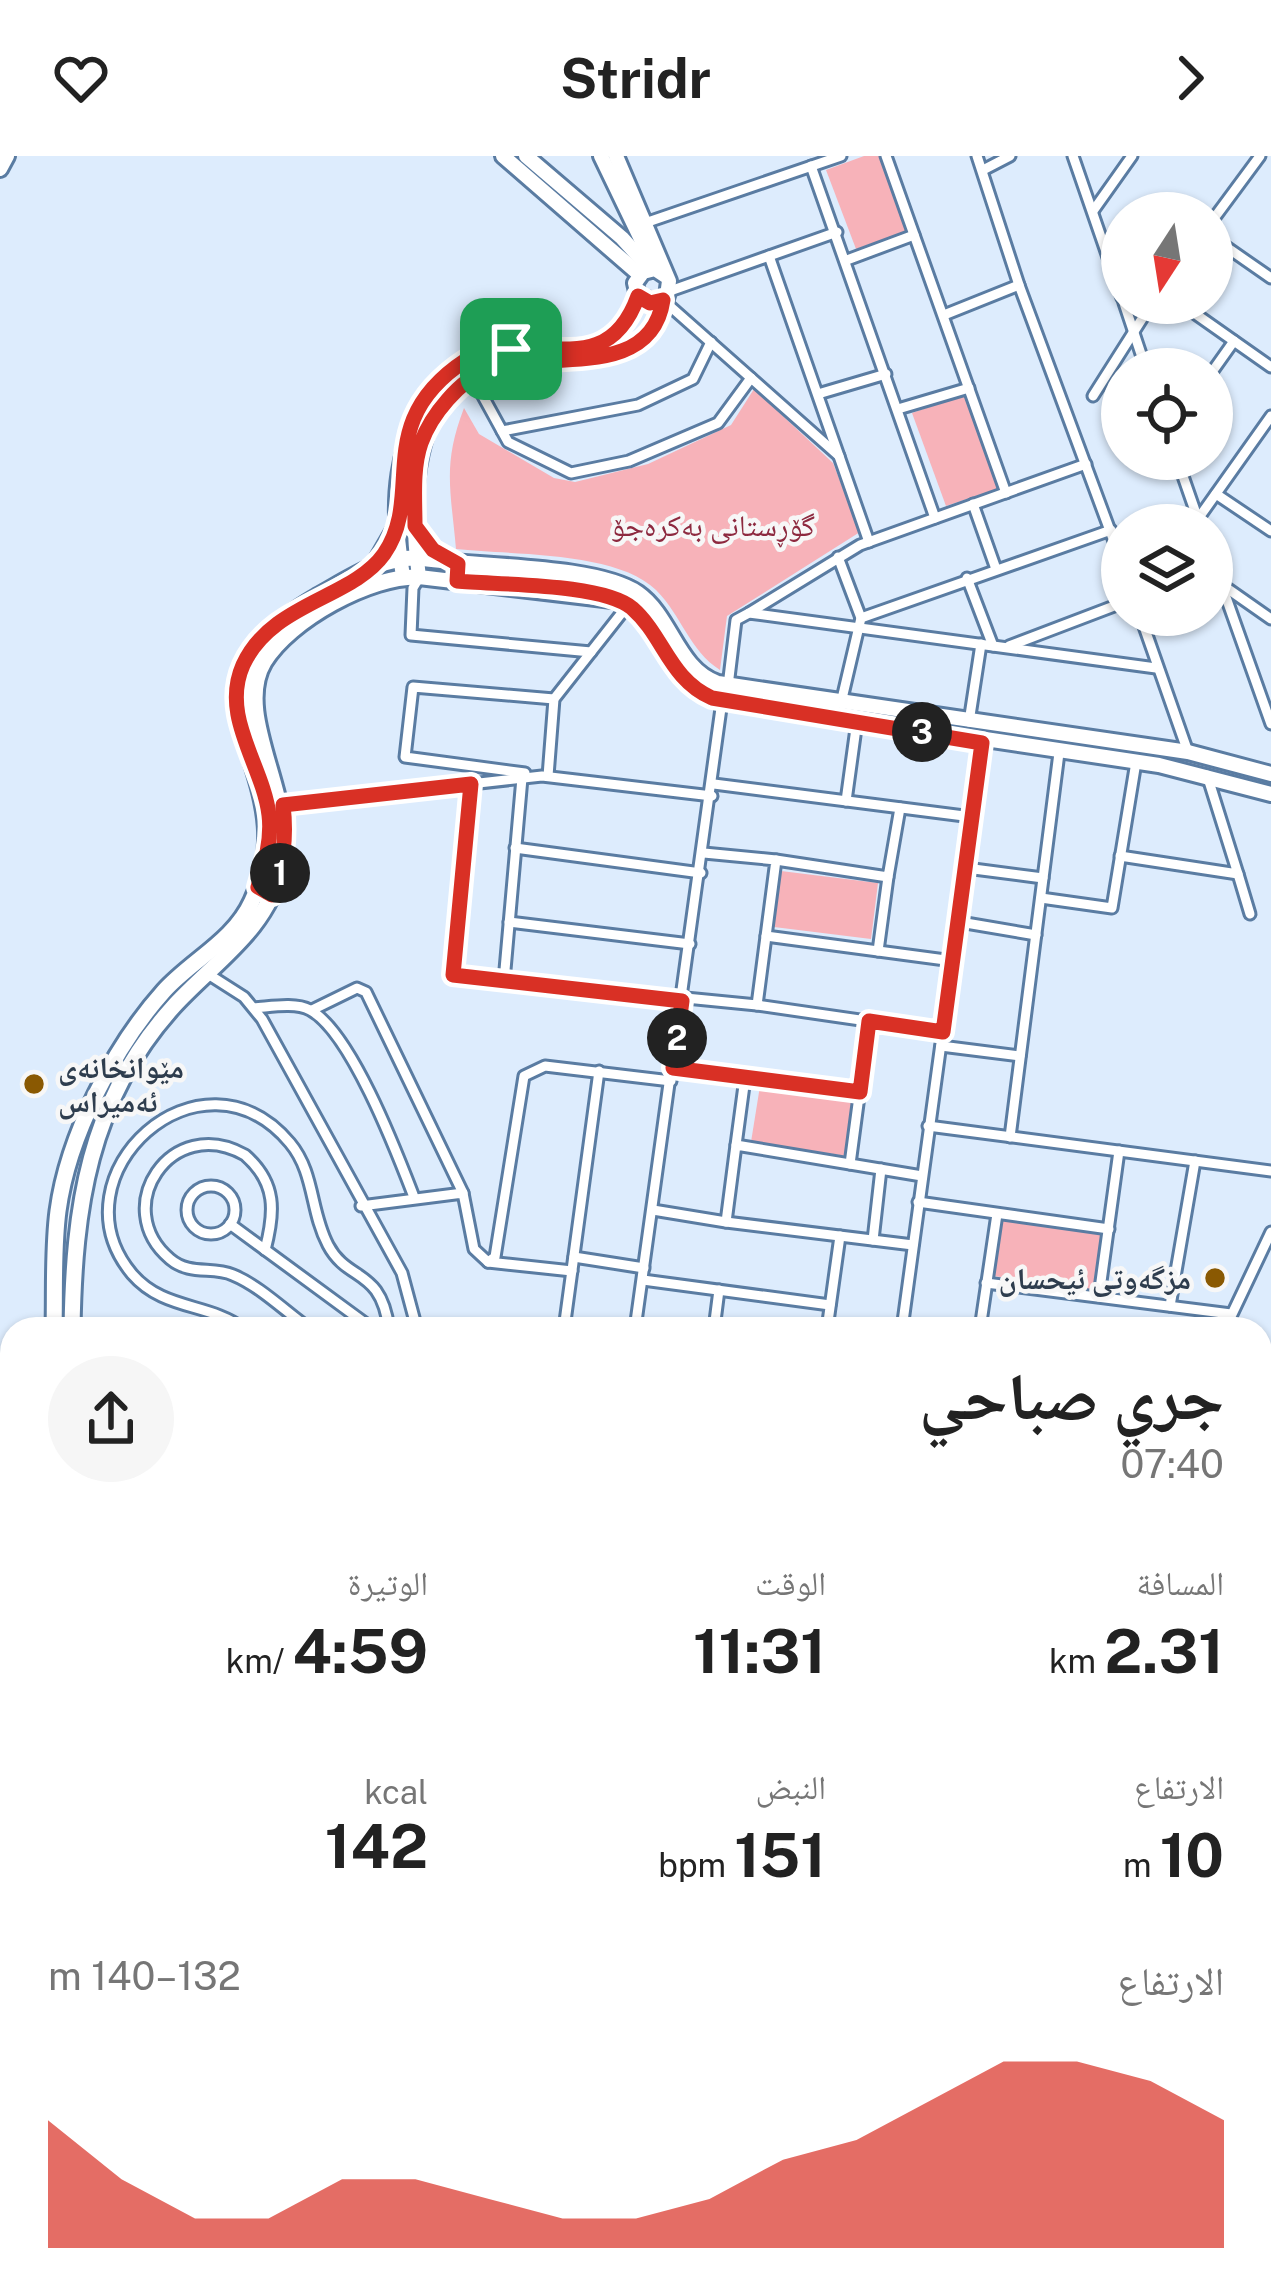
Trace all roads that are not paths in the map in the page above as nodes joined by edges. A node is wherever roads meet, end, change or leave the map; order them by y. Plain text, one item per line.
1 (7, 156) edge
2 (503, 156) edge
3 (526, 156) edge
4 (601, 156) edge
5 (616, 156) edge
6 (841, 156) edge
7 (886, 156) edge
8 (977, 156) edge
9 (1010, 156) edge
10 (1073, 156) edge
11 (1132, 156) edge
12 (1260, 156) edge
13 (811, 166) junction
14 (0, 169) edge
15 (983, 170) junction
16 (1233, 193) edge
17 (1093, 211) junction
18 (645, 223) junction
19 (837, 232) junction
20 (914, 235) junction
21 (1101, 235) edge
22 (1233, 252) edge
23 (769, 256) junction
24 (847, 260) junction
25 (1271, 278) edge
26 (658, 280) junction
27 (1019, 285) junction
28 (638, 296) junction
29 (944, 315) junction
30 (1131, 324) edge
31 (1137, 324) edge
32 (1210, 324) edge
33 (1133, 330) junction
34 (1234, 341) junction
35 (711, 343) junction
36 (1271, 346) edge
37 (1139, 348) edge
38 (1229, 348) edge
39 (1266, 364) edge
40 (886, 374) junction
41 (473, 378) junction
42 (751, 378) junction
43 (969, 388) junction
44 (818, 394) junction
45 (1094, 396) dead end
46 (898, 409) junction
47 (1271, 416) edge
48 (502, 431) junction
49 (842, 459) junction
50 (1086, 464) junction
51 (1006, 493) junction
52 (1216, 494) junction
53 (1101, 504) edge
54 (1210, 504) edge
55 (973, 505) junction
56 (935, 518) junction
57 (397, 526) junction
58 (415, 526) junction
59 (1271, 531) edge
60 (1101, 533) edge
61 (869, 542) junction
62 (838, 556) junction
63 (408, 558) junction
64 (372, 567) junction
65 (996, 569) junction
66 (457, 573) junction
67 (968, 578) junction
68 (412, 580) junction
69 (1233, 592) edge
70 (628, 605) junction
71 (1101, 610) edge
72 (749, 613) junction
73 (1233, 618) edge
74 (1271, 619) edge
75 (858, 623) junction
76 (1146, 636) edge
77 (992, 646) junction
78 (591, 652) junction
79 (1156, 668) junction
80 (725, 693) junction
81 (554, 699) junction
82 (841, 703) junction
83 (857, 721) junction
84 (969, 723) junction
85 (1271, 724) edge
86 (982, 743) junction
87 (1162, 748) junction
88 (1188, 752) junction
89 (1059, 753) junction
90 (1131, 756) junction
91 (1159, 765) junction
92 (1271, 774) edge
93 (545, 776) junction
94 (1207, 776) junction
95 (522, 778) junction
96 (471, 784) junction
97 (713, 790) junction
98 (1271, 794) edge
99 (846, 801) junction
100 (283, 805) junction
101 (900, 808) junction
102 (972, 817) junction
103 (515, 848) junction
104 (704, 853) junction
105 (1120, 856) junction
106 (776, 860) junction
107 (966, 868) junction
108 (701, 873) junction
109 (1238, 874) junction
110 (888, 877) junction
111 (1043, 878) junction
112 (265, 891) junction
113 (1041, 898) junction
114 (1250, 914) dead end
115 (509, 922) junction
116 (960, 922) junction
117 (1036, 934) junction
118 (766, 936) junction
119 (690, 944) junction
120 (878, 951) junction
121 (953, 962) junction
122 (208, 974) junction
123 (504, 981) junction
124 (682, 1001) junction
125 (757, 1005) junction
126 (254, 1008) junction
127 (312, 1010) junction
128 (869, 1021) junction
129 (943, 1032) junction
130 (940, 1046) junction
131 (1020, 1056) junction
132 (673, 1068) junction
133 (599, 1071) junction
134 (745, 1078) junction
135 (671, 1081) junction
136 (860, 1092) junction
137 (928, 1126) junction
138 (1010, 1137) junction
139 (736, 1144) junction
140 (1119, 1151) junction
141 (1195, 1161) junction
142 (850, 1164) junction
143 (880, 1169) junction
144 (1271, 1171) edge
145 (922, 1176) junction
146 (464, 1193) junction
147 (414, 1197) junction
148 (918, 1202) junction
149 (361, 1206) junction
150 (652, 1210) junction
151 (998, 1214) junction
152 (726, 1222) junction
153 (230, 1224) junction
154 (1108, 1229) junction
155 (1271, 1232) edge
156 (840, 1236) junction
157 (873, 1240) junction
158 (913, 1245) junction
159 (265, 1250) junction
160 (574, 1256) junction
161 (488, 1262) junction
162 (572, 1271) junction
163 (644, 1274) junction
164 (986, 1283) junction
165 (719, 1290) junction
166 (1100, 1296) junction
167 (830, 1305) junction
168 (1170, 1306) junction
169 (54, 1317) edge
170 (72, 1317) edge
171 (228, 1317) edge
172 (293, 1317) edge
173 (357, 1317) edge
174 (385, 1317) edge
175 (414, 1317) edge
176 (566, 1317) edge
177 (637, 1317) edge
178 (715, 1317) edge
179 (828, 1317) edge
180 (904, 1317) edge
181 (982, 1317) edge
182 (1205, 1317) edge
183 (1231, 1317) edge

1 - 14 main road
2 - 26 main road
3 - 26 main road
4 - 26 main road
5 - 18 main road
6 - 13 street
7 - 20 street
8 - 15 street
9 - 15 street
10 - 17 street
11 - 17 street
12 - 16 street
13 - 18 street
13 - 19 street
15 - 27 street
17 - 21 street
18 - 26 main road
19 - 23 street
19 - 24 street
20 - 24 street
20 - 29 street
22 - 25 street
23 - 26 street
23 - 44 street
24 - 40 street
26 - 28 main road
26 - 28 main road
26 - 35 street
26 - 41 main road
27 - 29 street
27 - 50 street
28 - 57 main road
29 - 43 street
30 - 33 street
31 - 33 street
32 - 34 street
33 - 37 street
33 - 45 street
34 - 38 street
34 - 39 street
35 - 42 street
35 - 48 street
36 - 39 street
40 - 44 street
40 - 46 street
41 - 48 street
41 - 58 main road
42 - 48 street
42 - 49 street
43 - 46 street
43 - 51 street
44 - 49 street
46 - 56 street
47 - 52 street
49 - 61 street
50 - 51 street
50 - 53 street
51 - 55 street
52 - 54 street
52 - 59 street
55 - 56 street
55 - 65 street
56 - 61 street
57 - 63 main road
57 - 64 main road
58 - 63 main road
58 - 66 main road
60 - 65 street
61 - 62 street
62 - 72 street
62 - 75 street
63 - 64 main road
63 - 66 main road
63 - 68 main road
64 - 112 main road
65 - 67 street
66 - 68 main road
66 - 70 main road
66 - 80 main road
67 - 75 street
67 - 77 street
68 - 78 street
68 - 100 main road
69 - 74 street
70 - 78 street
70 - 80 main road
71 - 77 street
72 - 75 street
72 - 80 street
73 - 85 street
75 - 77 street
75 - 82 street
76 - 79 street
77 - 79 street
77 - 84 street
78 - 81 street
79 - 88 street
80 - 82 main road
80 - 83 main road
80 - 97 street
81 - 93 street
81 - 93 street
82 - 84 main road
83 - 86 main road
83 - 99 street
84 - 90 main road
86 - 89 main road
86 - 102 street
87 - 88 main road
87 - 90 main road
87 - 91 main road
88 - 92 main road
89 - 90 main road
89 - 111 street
90 - 91 main road
90 - 105 street
91 - 94 main road
93 - 95 street
93 - 97 street
94 - 98 main road
94 - 109 street
95 - 96 street
95 - 103 street
96 - 100 street
96 - 123 street
97 - 99 street
97 - 104 street
99 - 101 street
100 - 112 main road
101 - 102 street
101 - 110 street
102 - 107 street
103 - 108 street
103 - 115 street
104 - 106 street
104 - 108 street
105 - 109 street
105 - 113 street
106 - 110 street
106 - 118 street
107 - 111 street
107 - 116 street
108 - 119 street
109 - 114 street
110 - 120 street
111 - 113 street
112 - 122 main road
112 - 169 main road
113 - 117 street
115 - 119 street
115 - 123 street
116 - 117 street
116 - 121 street
117 - 131 street
118 - 120 street
118 - 125 street
119 - 124 street
120 - 121 street
121 - 129 street
122 - 126 street
122 - 170 main road
123 - 124 street
124 - 125 street
124 - 132 street
125 - 128 street
126 - 127 street
126 - 149 street
127 - 146 street
127 - 147 street
128 - 129 street
128 - 136 street
129 - 130 street
130 - 131 street
130 - 137 street
131 - 138 street
132 - 134 street
132 - 135 street
133 - 135 street
133 - 160 street
133 - 161 street
134 - 136 street
134 - 139 street
135 - 150 street
136 - 142 street
137 - 138 street
137 - 145 street
138 - 140 street
139 - 142 street
139 - 152 street
140 - 141 street
140 - 154 street
141 - 144 street
141 - 168 street
142 - 143 street
143 - 145 street
143 - 157 street
145 - 148 street
146 - 147 street
146 - 161 street
147 - 149 street
148 - 151 street
148 - 158 street
149 - 175 street
150 - 152 street
150 - 163 street
151 - 154 street
151 - 164 street
152 - 156 street
153 - 153 street
153 - 159 street
154 - 166 street
155 - 183 street
156 - 157 street
156 - 167 street
157 - 158 street
158 - 180 street
159 - 172 street
159 - 173 street
160 - 162 street
160 - 163 street
161 - 162 street
162 - 176 street
163 - 165 street
163 - 177 street
164 - 166 street
164 - 181 street
165 - 167 street
165 - 178 street
166 - 168 street
167 - 179 street
168 - 182 street
171 - 174 street

